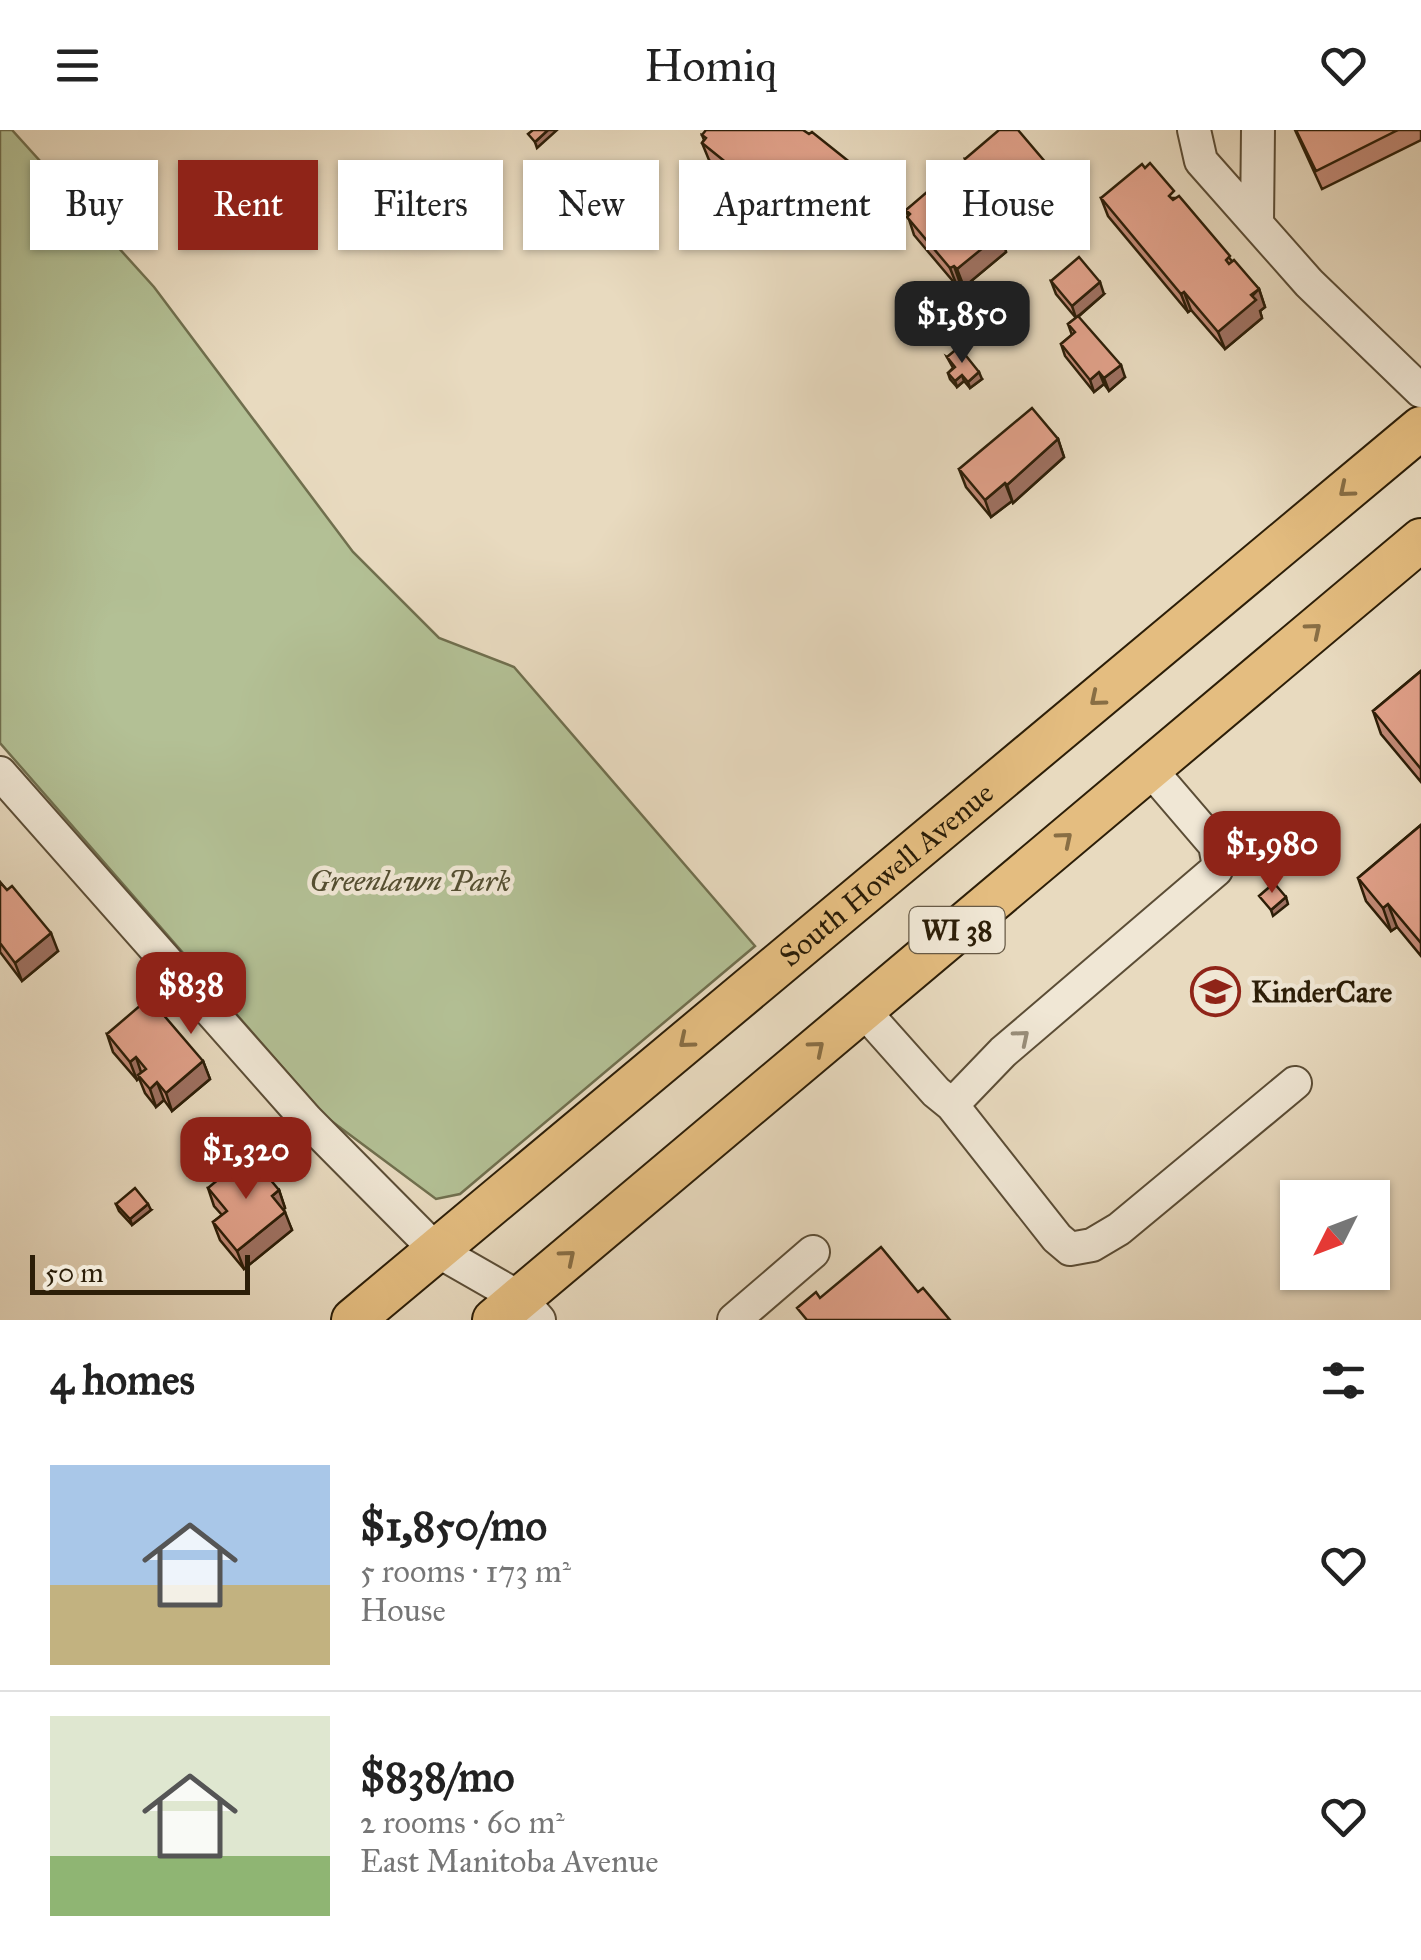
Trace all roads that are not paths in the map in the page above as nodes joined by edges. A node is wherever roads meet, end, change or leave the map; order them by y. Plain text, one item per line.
1 (1194, 130) edge
2 (1258, 130) edge
3 (1257, 222) junction
4 (1421, 391) edge
5 (1421, 428) edge
6 (1421, 540) edge
7 (1149, 768) junction
8 (0, 773) edge
9 (863, 1010) junction
10 (1296, 1084) dead end
11 (952, 1104) junction
12 (436, 1250) junction
13 (813, 1252) dead end
14 (517, 1313) edge
15 (353, 1320) edge
16 (734, 1320) edge

1 - 3 street
2 - 3 street
3 - 4 street
5 -> 12 main road, South Howell Avenue / WI 38
7 -> 6 main road, WI 38
9 -> 7 main road, WI 38
11 -> 7 street
8 - 12 street
9 - 11 street
14 -> 9 main road, WI 38
10 - 11 street
12 - 14 street
12 - 15 main road, South Howell Avenue / WI 38
13 - 16 street

